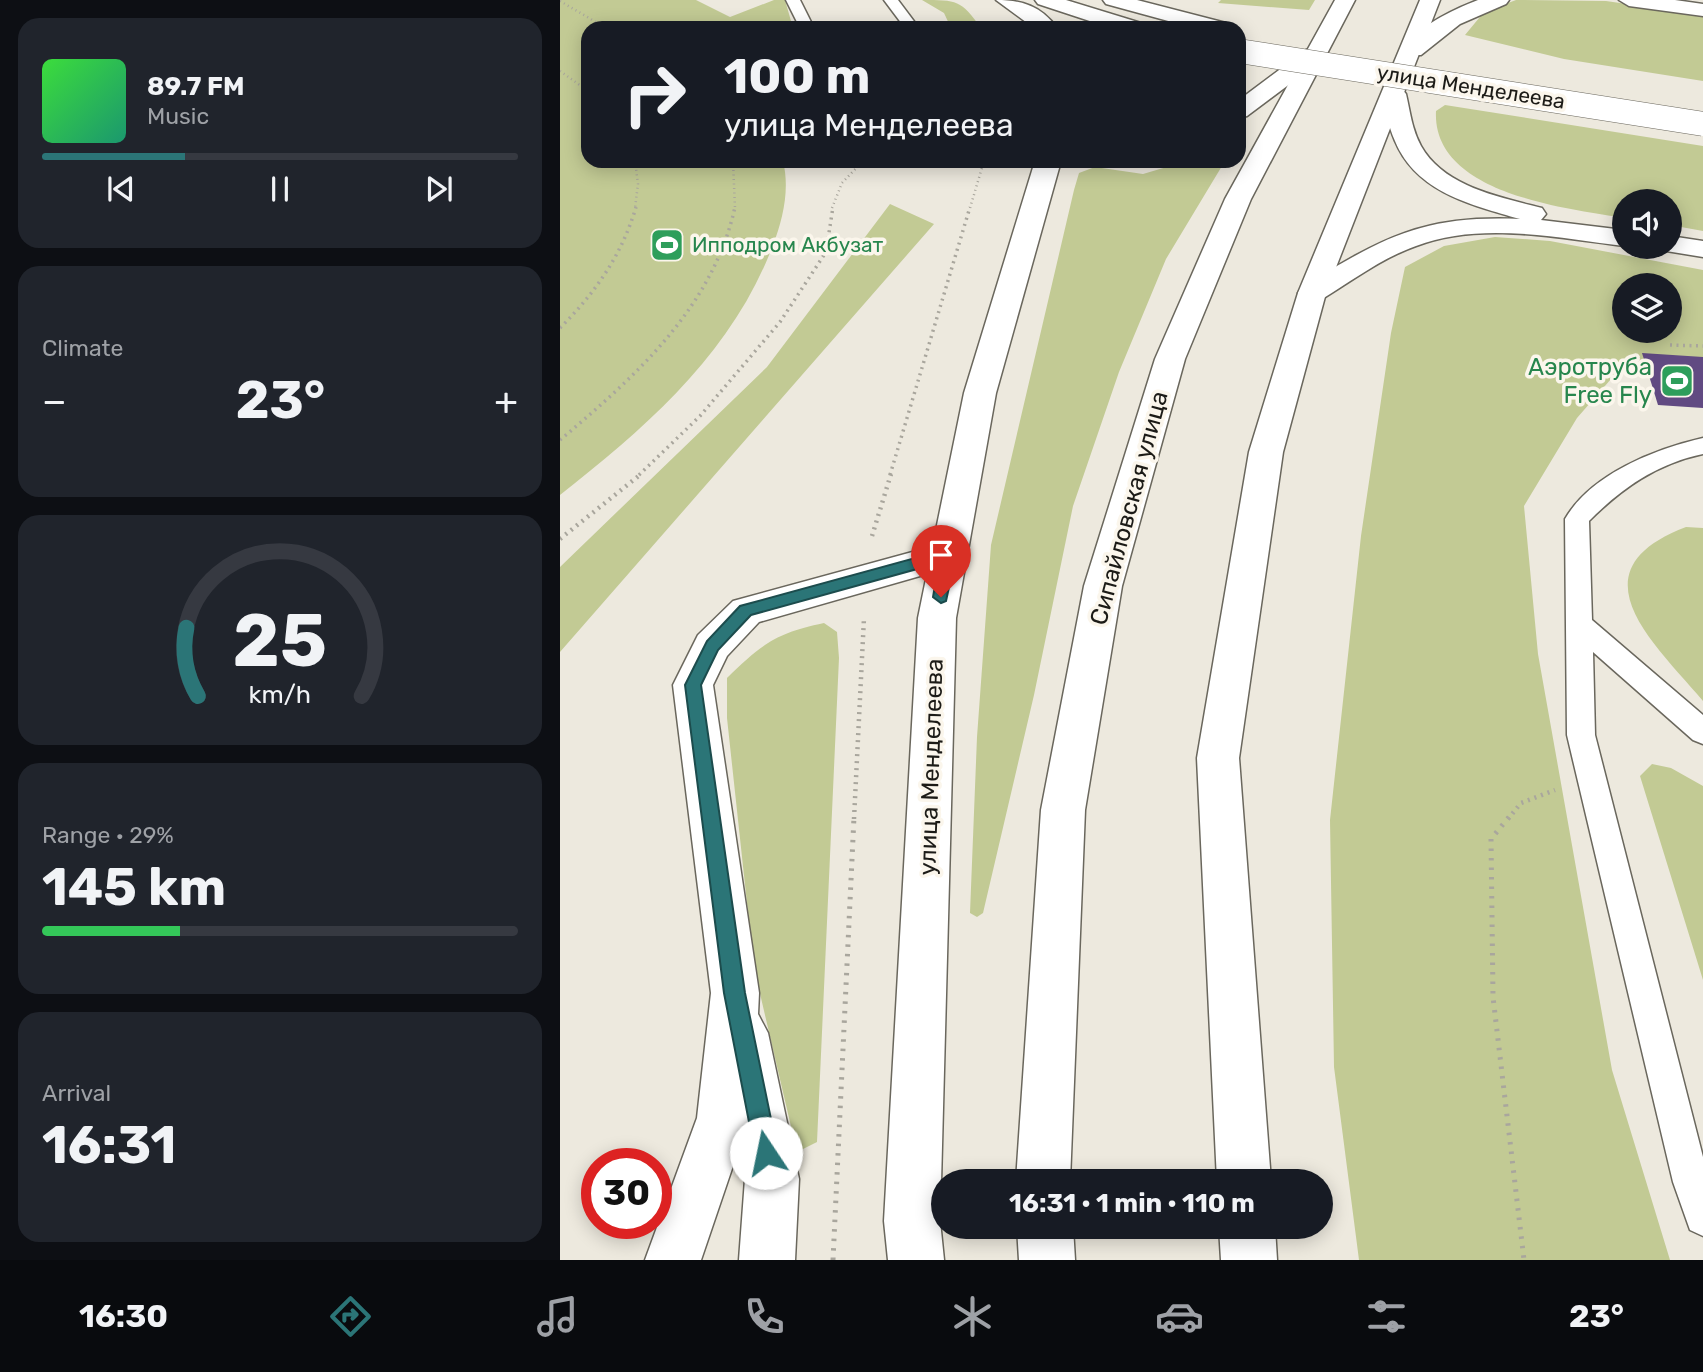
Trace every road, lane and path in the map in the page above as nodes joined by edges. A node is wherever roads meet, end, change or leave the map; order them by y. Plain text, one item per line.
1 (793, 0) edge
2 (891, 0) edge
3 (1006, 0) edge
4 (1045, 0) edge
5 (1113, 0) edge
6 (1192, 0) edge
7 (1345, 0) edge
8 (1430, 0) edge
9 (1499, 0) edge
10 (1629, 0) edge
11 (560, 1) edge
12 (1703, 10) edge
13 (1168, 17) junction
14 (594, 21) edge
15 (804, 21) edge
16 (907, 21) edge
17 (1039, 21) edge
18 (1111, 21) edge
19 (1187, 21) edge
20 (1246, 32) edge
21 (1413, 50) junction
22 (1246, 52) edge
23 (1314, 55) junction
24 (560, 71) edge
25 (1580, 82) dead end
26 (581, 86) edge
27 (1394, 94) junction
28 (1246, 106) edge
29 (1703, 124) edge
30 (637, 168) edge
31 (733, 168) edge
32 (857, 168) edge
33 (982, 168) edge
34 (1046, 168) edge
35 (1612, 234) edge
36 (1612, 236) edge
37 (1682, 246) edge
38 (1703, 249) edge
39 (1312, 293) junction
40 (560, 328) edge
41 (1670, 345) dead end
42 (1703, 346) edge
43 (560, 440) edge
44 (1702, 447) edge
45 (560, 539) edge
46 (948, 555) junction
47 (866, 578) junction
48 (1580, 625) junction
49 (1703, 732) edge
50 (1562, 788) dead end
51 (734, 993) junction
52 (1044, 1169) edge
53 (1243, 1169) edge
54 (1703, 1217) edge
55 (1045, 1239) edge
56 (1248, 1239) edge
57 (673, 1260) edge
58 (768, 1260) edge
59 (833, 1260) edge
60 (916, 1260) edge
61 (1046, 1260) edge
62 (1249, 1260) edge
63 (1524, 1260) edge

1 - 15 lane
2 - 16 lane
3 - 17 main road
4 - 18 main road
5 - 13 main road
6 - 13 main road
7 - 23 main road, Сипайловская улица
8 - 21 main road
9 - 21 main road
10 - 12 main road
11 - 14 path
13 - 19 main road
20 - 25 main road, улица Менделеева
21 - 27 main road
22 - 29 main road, улица Менделеева, bridge
23 - 28 main road
23 - 52 main road, Сипайловская улица
24 - 26 path
27 - 35 main road
27 - 39 main road
30 - 40 path
31 - 43 path
32 - 45 path
33 - 47 path
34 - 46 main road, улица Менделеева
36 - 39 main road
37 - 38 main road
39 - 53 main road
41 - 42 path
44 - 48 lane
46 - 47 main road
46 - 60 main road, улица Менделеева
47 - 51 main road
47 - 59 path
48 - 49 lane
48 - 54 lane
50 - 63 path
51 - 57 main road
51 - 58 main road
55 - 61 main road
56 - 62 main road

